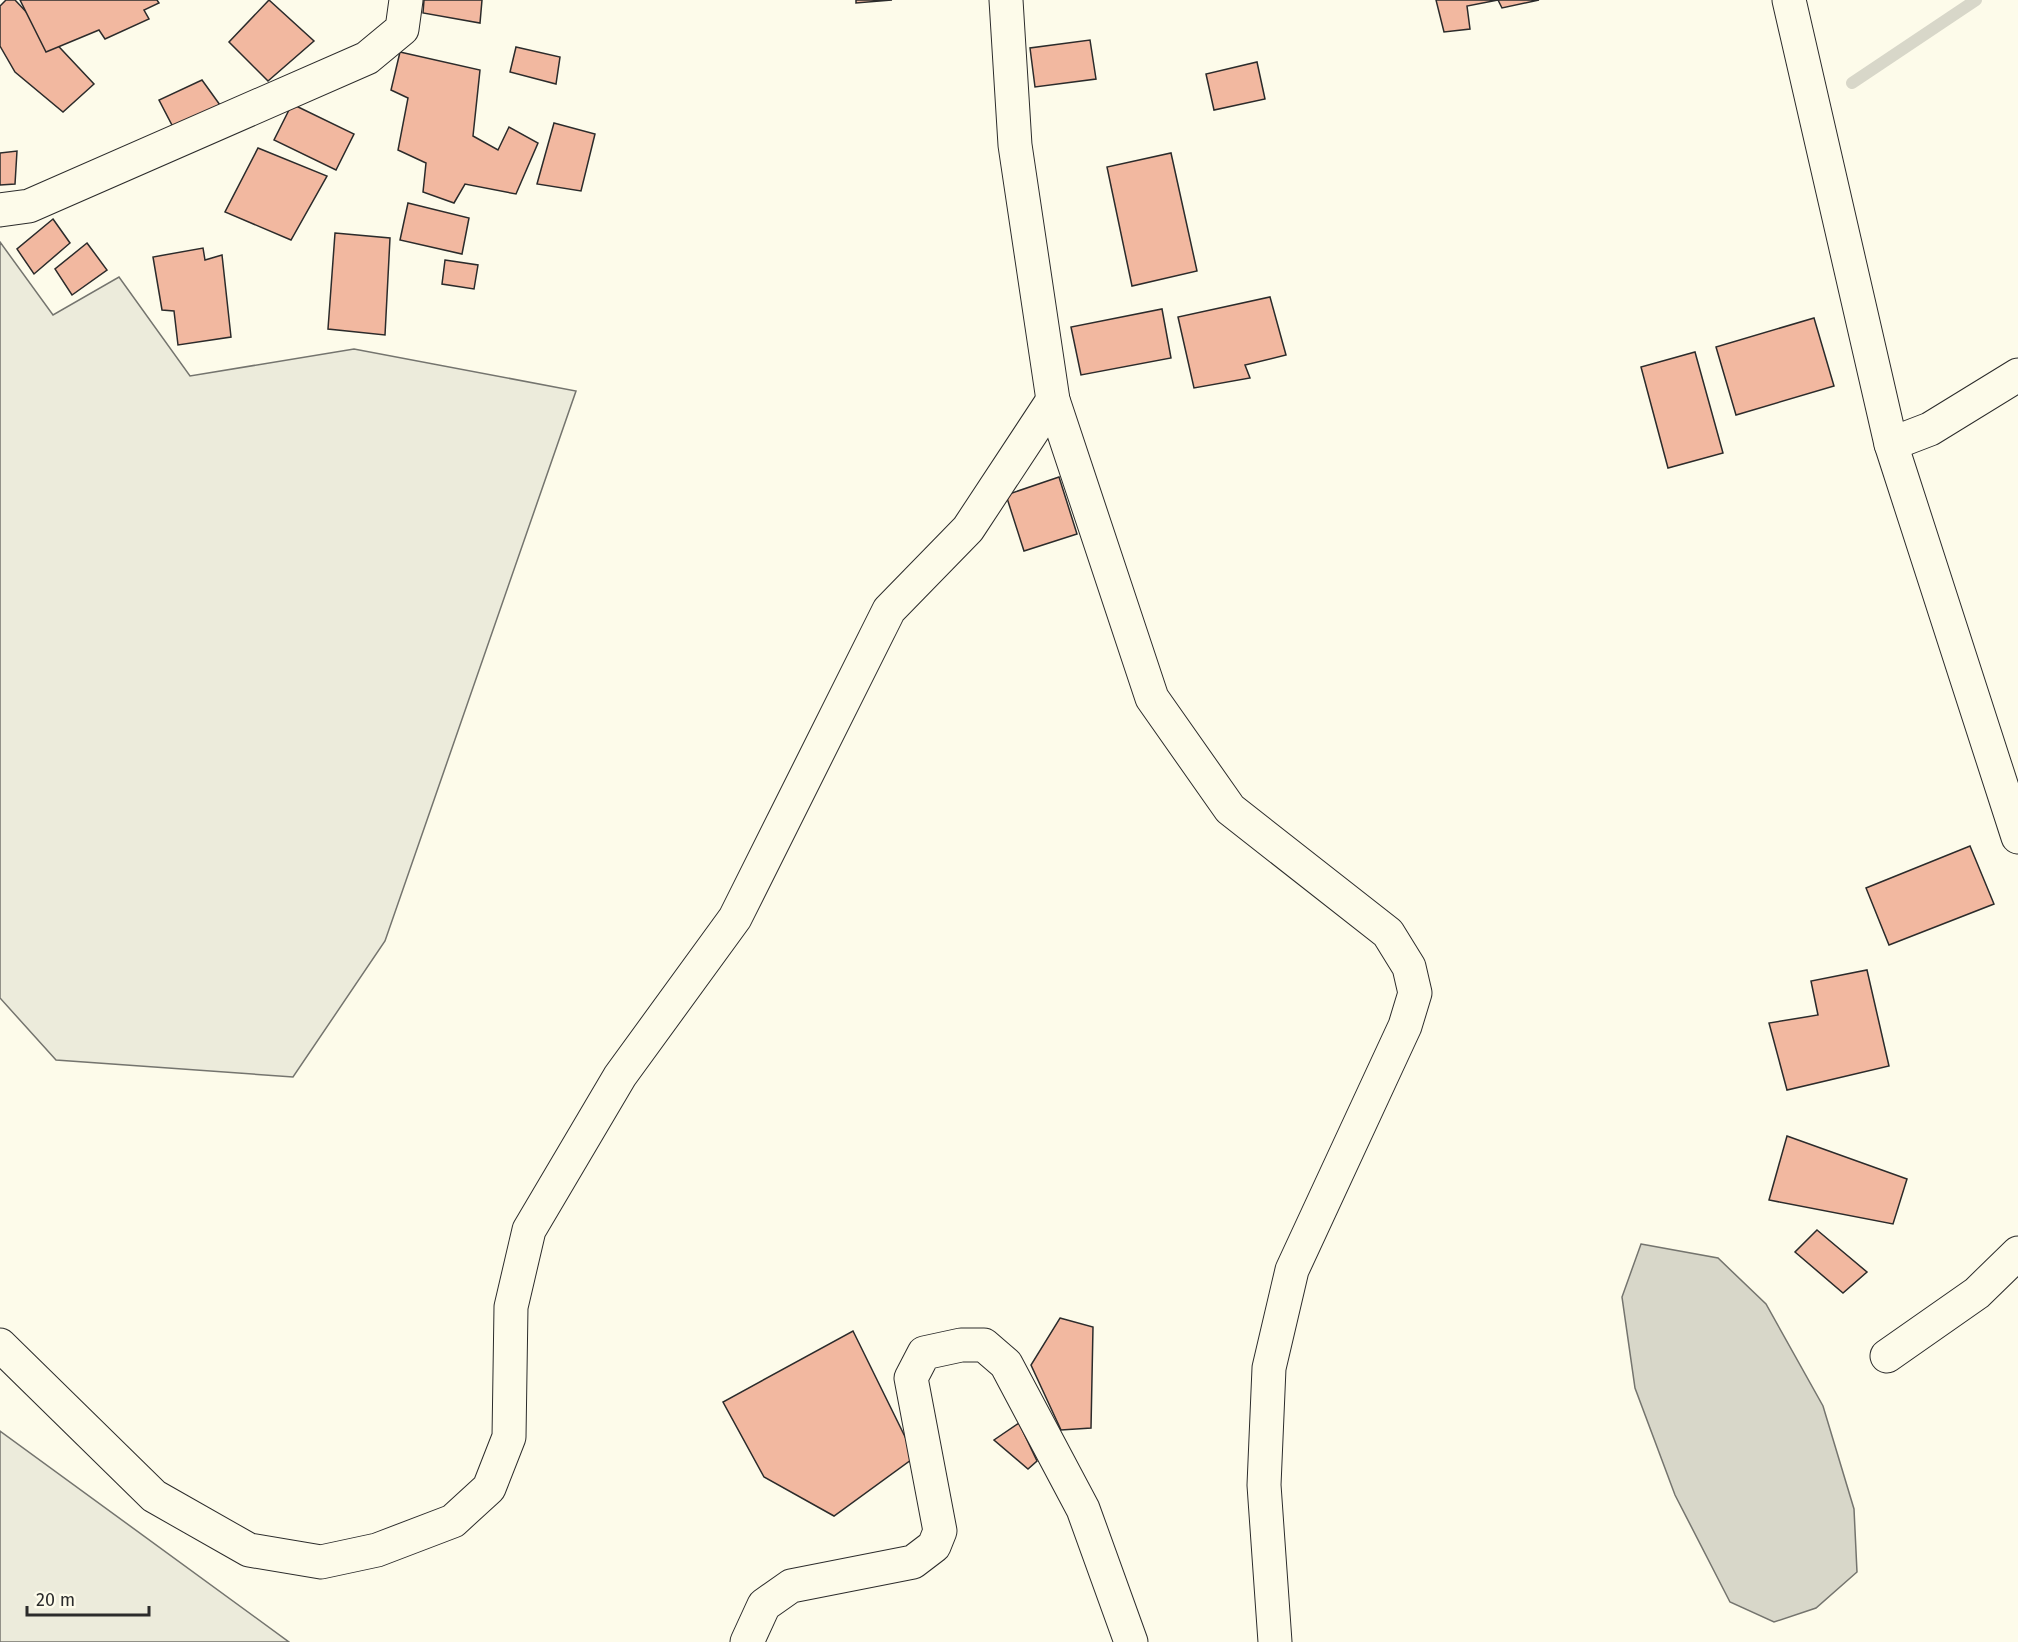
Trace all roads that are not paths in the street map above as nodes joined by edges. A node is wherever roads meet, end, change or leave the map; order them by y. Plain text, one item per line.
1 (406, 0) edge
2 (1006, 0) edge
3 (1789, 0) edge
4 (0, 210) edge
5 (2018, 375) edge
6 (1053, 400) junction
7 (1891, 444) junction
8 (2018, 837) edge
9 (2018, 1252) edge
10 (0, 1345) edge
11 (1887, 1356) dead end
12 (747, 1642) edge
13 (1131, 1642) edge
14 (1275, 1642) edge

1 - 4 street
2 - 6 street
3 - 7 street
5 - 7 street
6 - 10 street
6 - 14 street
7 - 8 street
9 - 11 street
12 - 13 street

